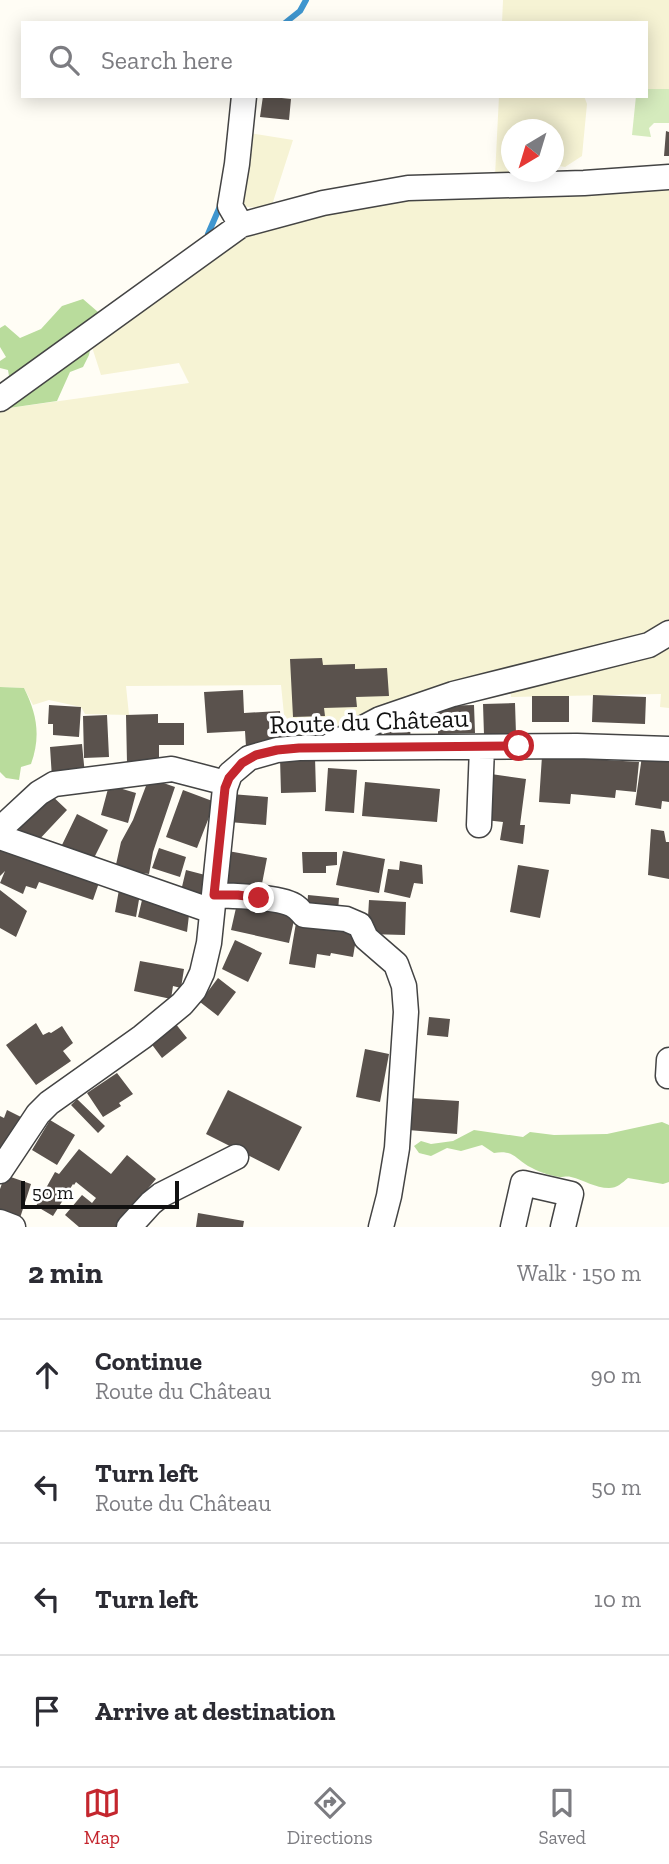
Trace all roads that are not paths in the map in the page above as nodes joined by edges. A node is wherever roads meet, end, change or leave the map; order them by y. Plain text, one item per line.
1 (244, 98) edge
2 (669, 177) edge
3 (241, 225) junction
4 (0, 400) edge
5 (669, 633) edge
6 (327, 747) junction
7 (482, 747) junction
8 (669, 749) edge
9 (226, 783) junction
10 (479, 825) dead end
11 (0, 829) edge
12 (0, 837) edge
13 (213, 903) junction
14 (236, 1157) dead end
15 (0, 1171) edge
16 (0, 1222) edge
17 (13, 1227) edge
18 (130, 1227) edge
19 (381, 1227) edge
20 (513, 1227) edge
21 (563, 1227) edge

1 - 3 street
2 - 3 street
3 - 4 street
5 - 6 street
6 - 7 street, Route du Château
6 - 9 street, Route du Château
7 - 8 street, Route du Château
7 - 10 street
9 - 11 street
9 - 13 street
12 - 13 street
13 - 15 street
13 - 19 street
14 - 18 street
16 - 17 street
20 - 21 street

